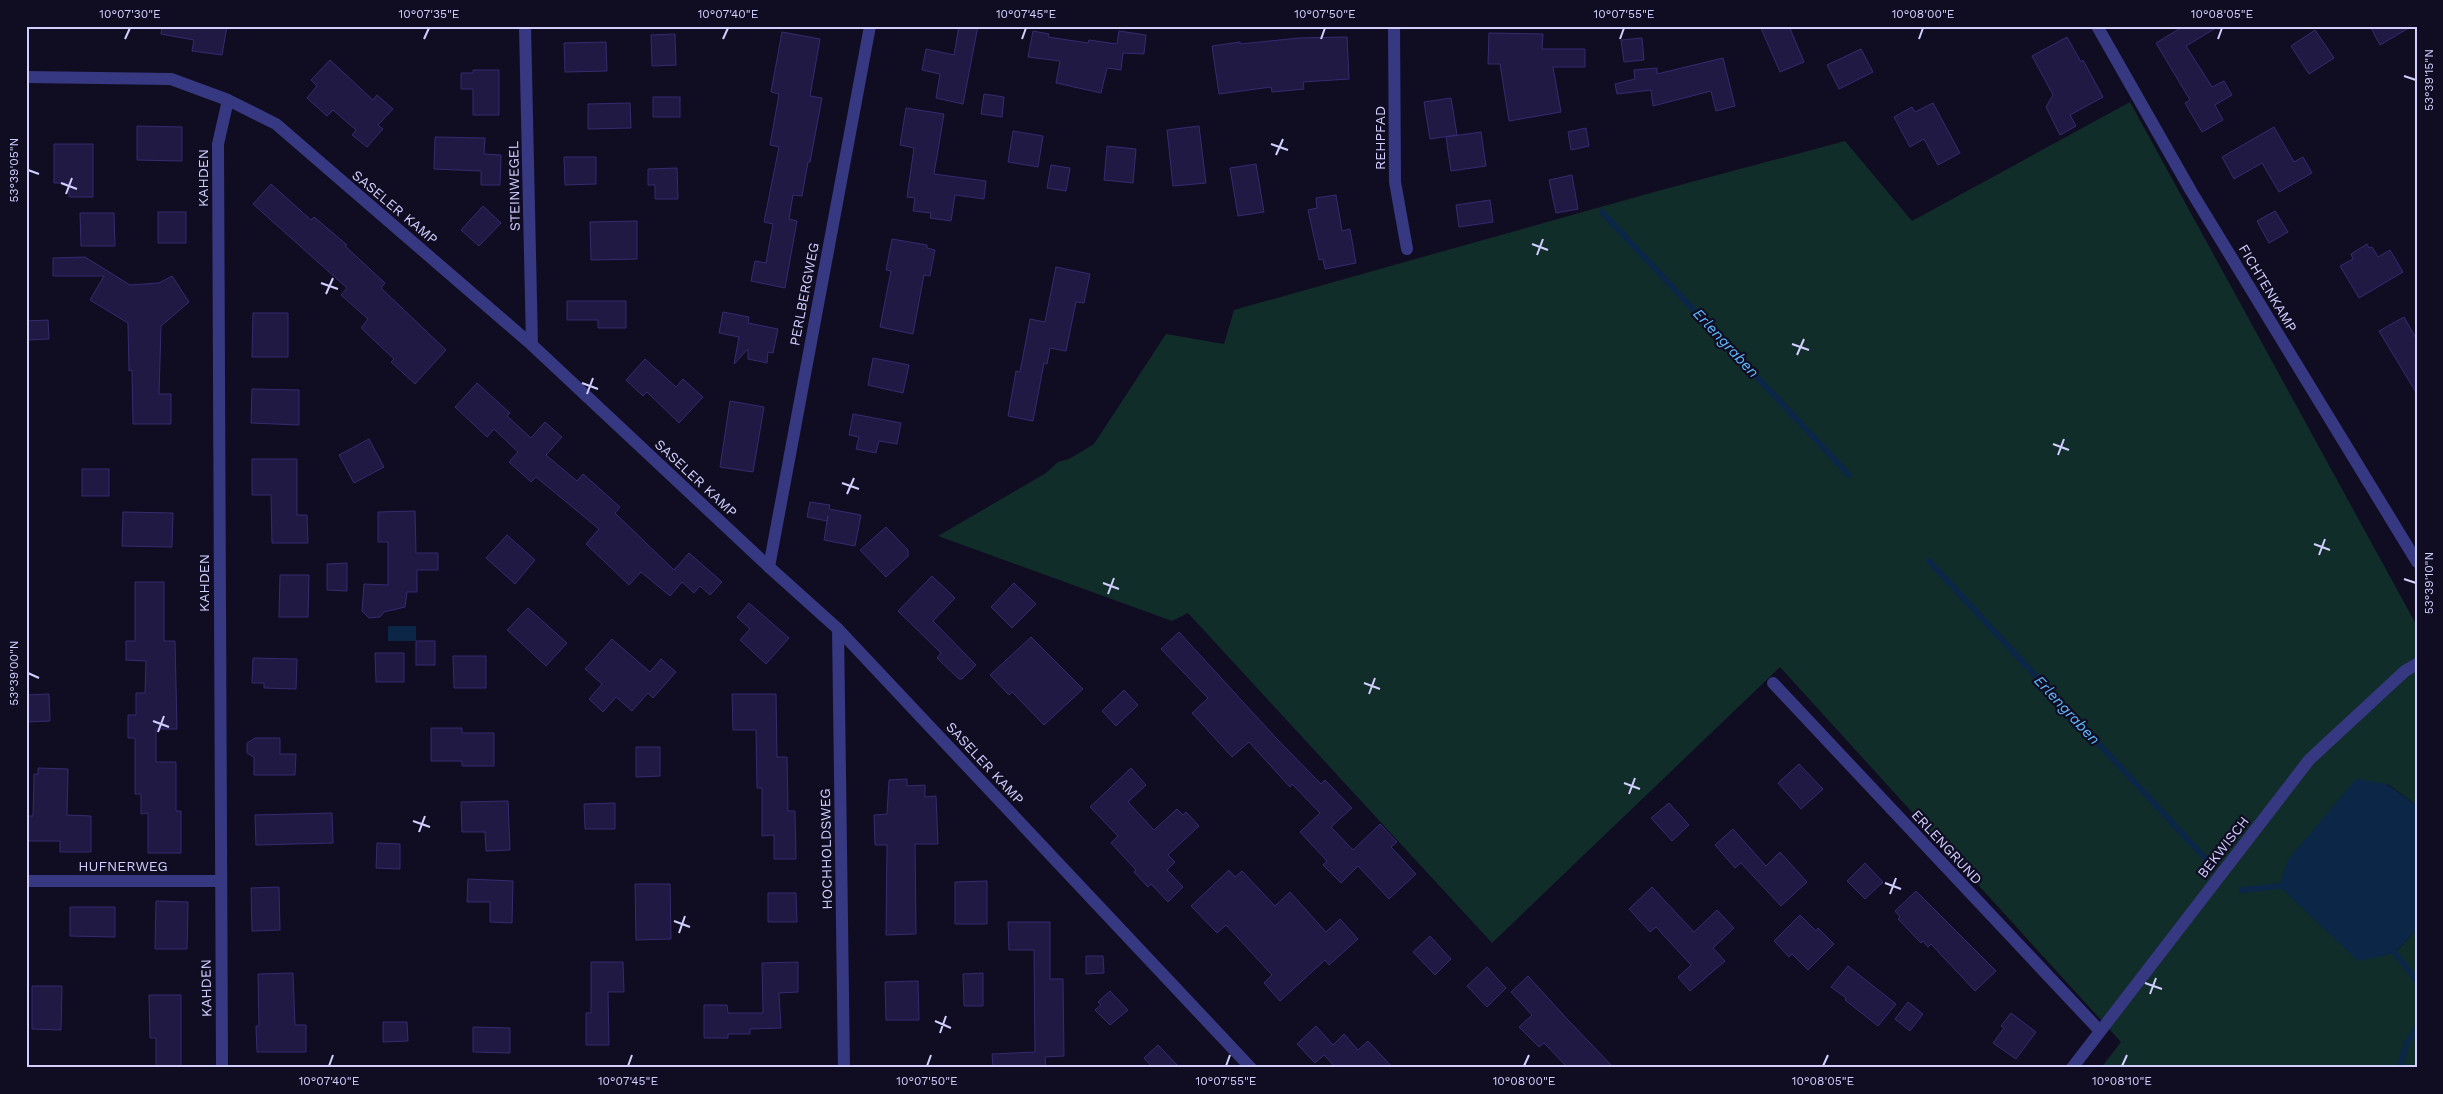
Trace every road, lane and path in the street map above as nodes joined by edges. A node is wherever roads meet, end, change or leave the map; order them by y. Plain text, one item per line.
1 (525, 26) edge
2 (870, 26) edge
3 (1394, 26) edge
4 (2097, 26) edge
5 (26, 77) edge
6 (228, 100) junction
7 (1407, 249) dead end
8 (532, 345) junction
9 (2417, 562) edge
10 (769, 567) junction
11 (838, 629) junction
12 (2417, 664) edge
13 (1773, 683) dead end
14 (220, 881) junction
15 (26, 882) edge
16 (2100, 1031) junction
17 (222, 1068) edge
18 (844, 1068) edge
19 (1251, 1068) edge
20 (2072, 1068) edge

1 - 8 street, STEINWEGEL
2 - 10 street, PERLBERGWEG
3 - 7 street, REHPFAD
4 - 9 street, FICHTENKAMP
5 - 6 street, SASELER KAMP
6 - 8 street, SASELER KAMP
6 - 14 street, KAHDEN
8 - 10 street, SASELER KAMP
10 - 11 street, SASELER KAMP
11 - 18 street, HOCHHOLDSWEG
11 - 19 street, SASELER KAMP
12 - 16 street, BEKWISCH
13 - 16 street, ERLENGRUND
14 - 15 street, HUFNERWEG
14 - 17 street, KAHDEN
16 - 20 street, BEKWISCH

